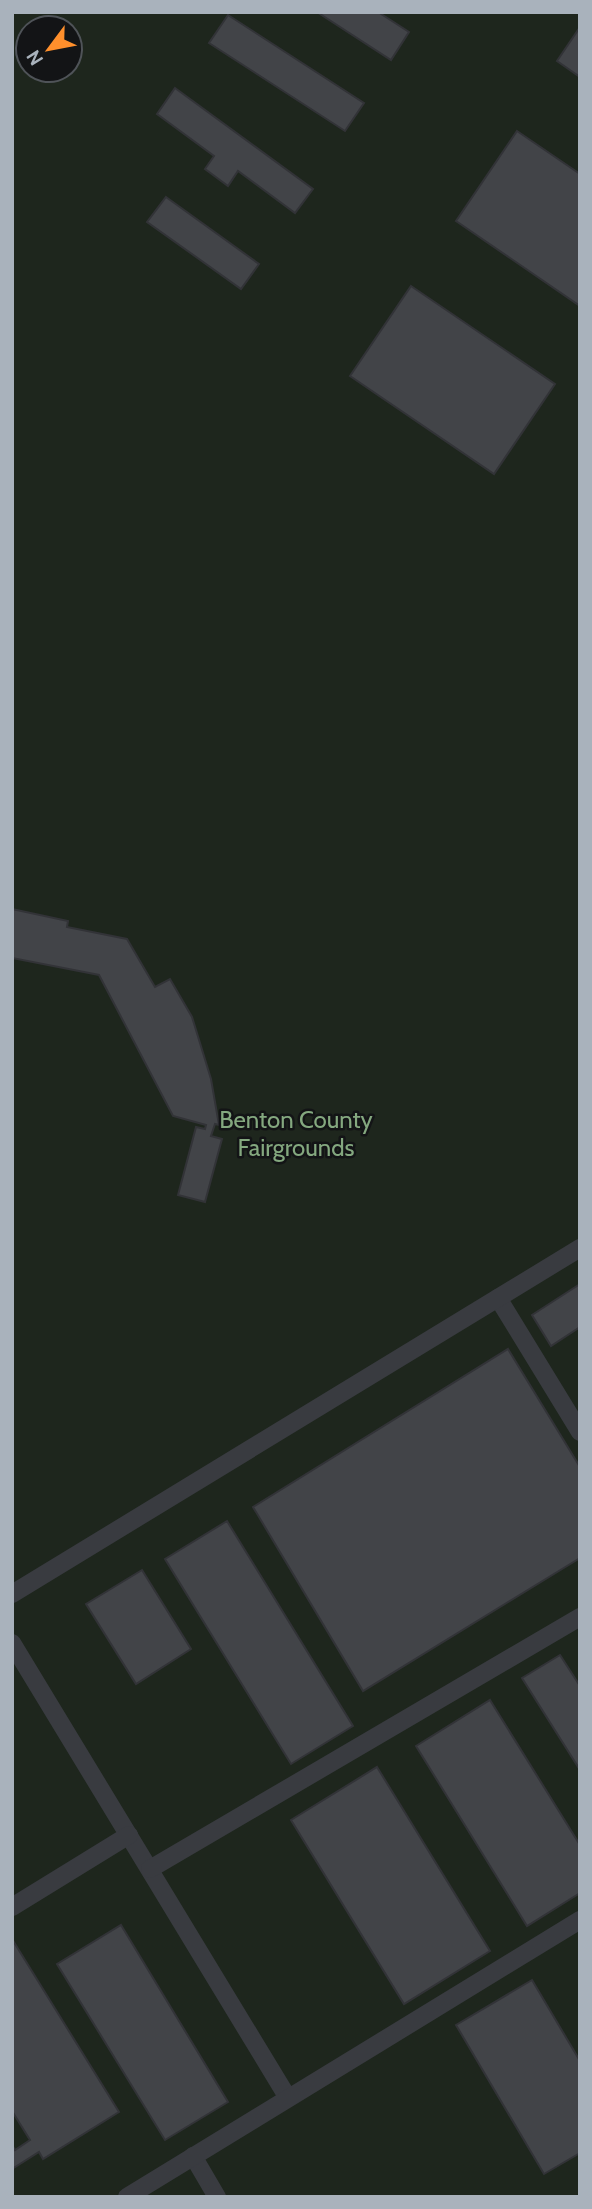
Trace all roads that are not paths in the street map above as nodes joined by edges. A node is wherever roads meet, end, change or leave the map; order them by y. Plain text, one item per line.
1 (580, 1248) edge
2 (498, 1298) junction
3 (580, 1432) edge
4 (12, 1594) edge
5 (580, 1617) edge
6 (12, 1643) edge
7 (129, 1835) junction
8 (150, 1869) junction
9 (12, 1907) edge
10 (580, 1920) edge
11 (288, 2098) junction
12 (192, 2156) junction
13 (127, 2197) edge
14 (217, 2197) edge

1 - 2 lane
2 - 3 lane
2 - 4 lane
5 - 8 lane
6 - 7 lane
7 - 8 lane
7 - 9 lane
8 - 11 lane
10 - 11 lane
11 - 12 lane
12 - 13 lane
12 - 14 lane

